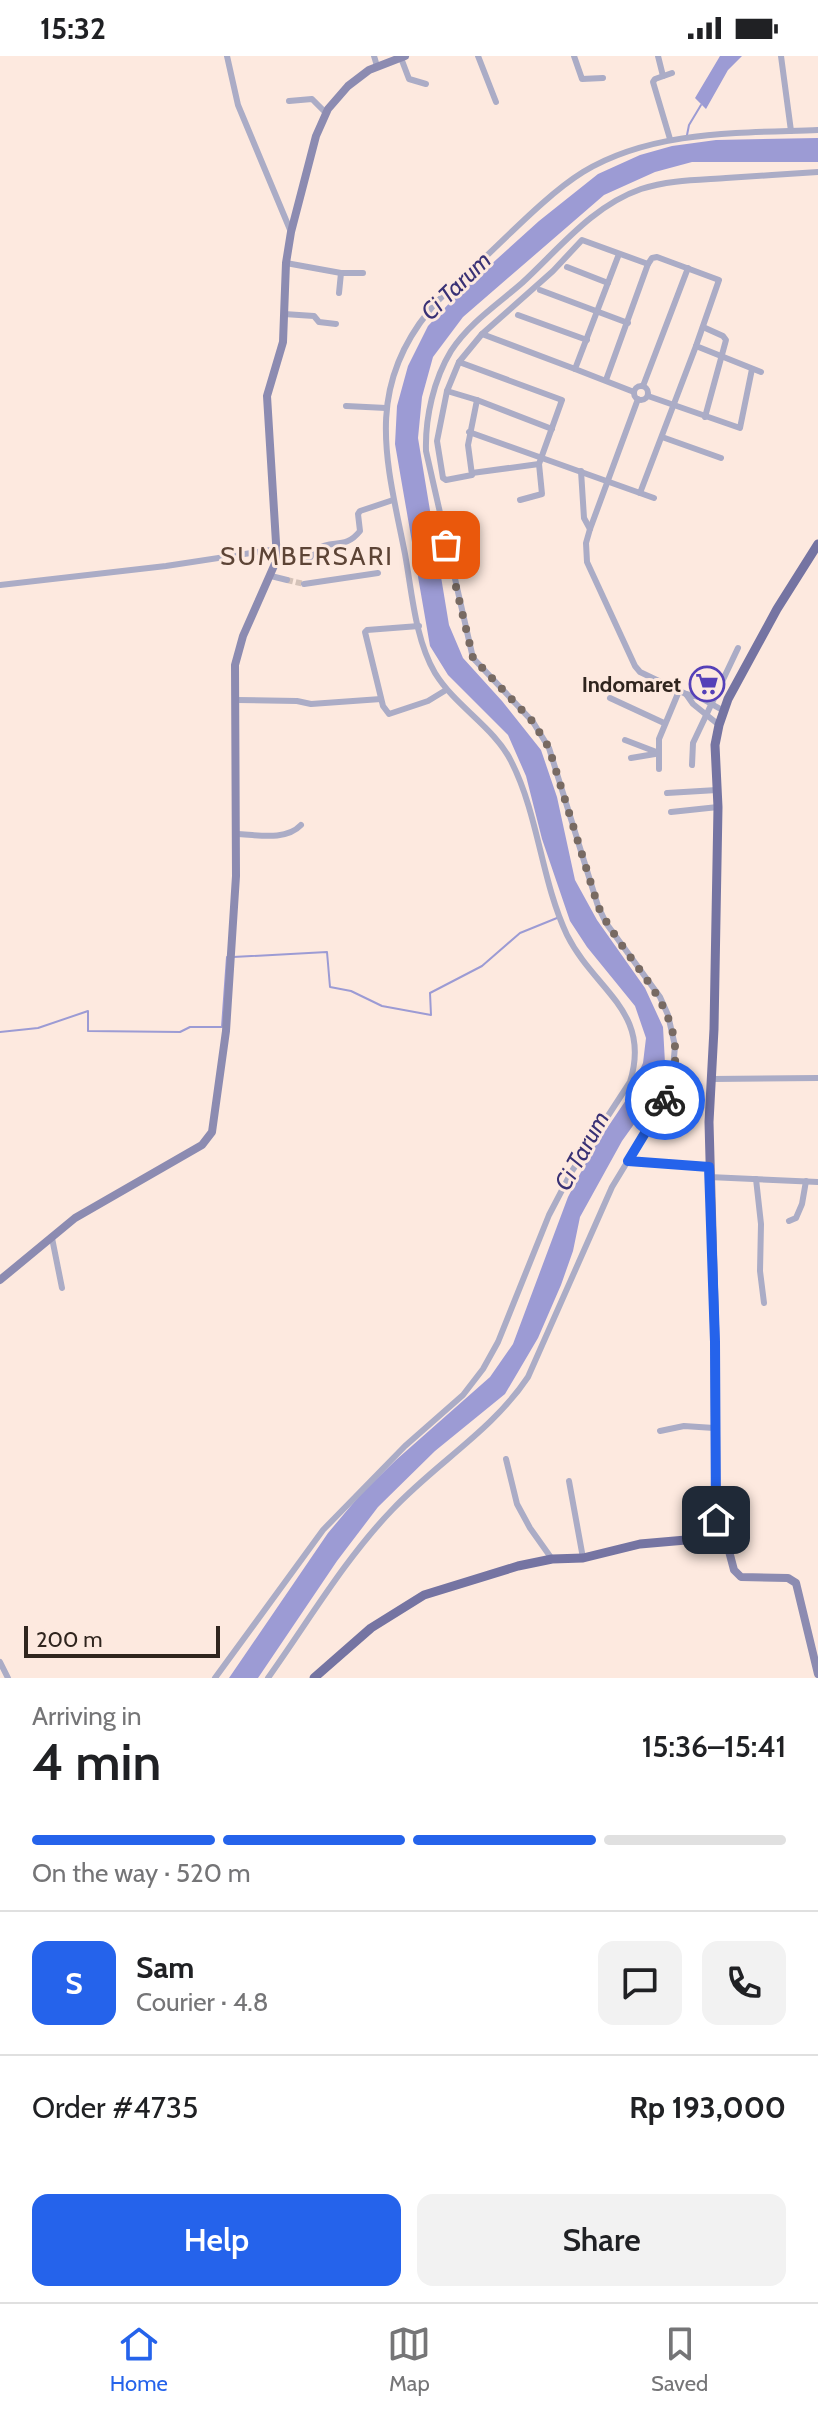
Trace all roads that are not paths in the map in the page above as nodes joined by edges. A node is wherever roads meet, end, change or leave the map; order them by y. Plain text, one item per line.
1 (227, 56) edge
2 (478, 56) edge
3 (574, 56) edge
4 (658, 56) edge
5 (781, 56) edge
6 (403, 57) edge
7 (376, 61) edge
8 (672, 73) dead end
9 (663, 76) junction
10 (603, 78) dead end
11 (426, 84) dead end
12 (289, 101) dead end
13 (496, 102) dead end
14 (326, 113) junction
15 (818, 130) edge
16 (791, 131) junction
17 (670, 139) junction
18 (818, 172) edge
19 (291, 232) junction
20 (619, 254) junction
21 (286, 263) junction
22 (648, 264) junction
23 (567, 267) dead end
24 (688, 268) junction
25 (341, 273) junction
26 (363, 273) dead end
27 (608, 283) junction
28 (540, 290) dead end
29 (339, 293) dead end
30 (598, 311) junction
31 (284, 314) junction
32 (518, 315) dead end
33 (628, 323) junction
34 (336, 324) dead end
35 (703, 327) junction
36 (482, 334) junction
37 (587, 340) junction
38 (696, 346) junction
39 (722, 358) junction
40 (459, 362) junction
41 (575, 369) junction
42 (752, 369) junction
43 (761, 372) dead end
44 (606, 380) junction
45 (643, 386) junction
46 (447, 391) junction
47 (636, 396) junction
48 (648, 396) junction
49 (477, 400) junction
50 (346, 406) dead end
51 (674, 406) junction
52 (386, 408) junction
53 (705, 417) junction
54 (552, 429) junction
55 (469, 432) junction
56 (662, 437) junction
57 (721, 458) dead end
58 (540, 460) junction
59 (581, 471) junction
60 (472, 473) junction
61 (609, 480) junction
62 (640, 493) junction
63 (654, 498) dead end
64 (393, 500) junction
65 (520, 500) dead end
66 (590, 529) junction
67 (818, 544) edge
68 (277, 554) junction
69 (378, 573) dead end
70 (271, 576) junction
71 (287, 580) tunnel mouth
72 (304, 584) tunnel mouth
73 (0, 585) edge
74 (418, 622) junction
75 (738, 648) dead end
76 (446, 690) junction
77 (683, 693) junction
78 (610, 698) dead end
79 (381, 699) junction
80 (237, 700) junction
81 (712, 705) junction
82 (724, 711) junction
83 (708, 716) junction
84 (664, 723) junction
85 (719, 725) junction
86 (625, 740) dead end
87 (659, 753) junction
88 (631, 758) dead end
89 (692, 765) dead end
90 (659, 769) dead end
91 (717, 790) junction
92 (667, 793) dead end
93 (718, 807) junction
94 (671, 812) dead end
95 (301, 825) dead end
96 (237, 834) junction
97 (818, 1078) edge
98 (712, 1079) junction
99 (628, 1161) junction
100 (709, 1172) junction
101 (756, 1179) junction
102 (806, 1181) junction
103 (818, 1182) edge
104 (789, 1221) dead end
105 (52, 1238) junction
106 (0, 1280) edge
107 (62, 1288) dead end
108 (764, 1303) dead end
109 (714, 1428) junction
110 (660, 1431) dead end
111 (506, 1459) dead end
112 (569, 1481) dead end
113 (712, 1527) junction
114 (583, 1558) junction
115 (552, 1559) junction
116 (0, 1662) edge
117 (818, 1674) edge
118 (8, 1678) edge
119 (215, 1678) edge
120 (268, 1678) edge
121 (314, 1678) edge

1 - 19 street
2 - 13 street
3 - 10 street
4 - 9 street
5 - 16 street
6 - 7 street
6 - 11 street
7 - 14 street
8 - 9 street
9 - 17 street
12 - 14 street
14 - 19 street
15 - 16 street
16 - 17 street
17 - 52 street
18 - 99 street
19 - 21 street
20 - 22 street
20 - 27 street
20 - 36 street
21 - 25 street
21 - 31 street
22 - 24 street
22 - 33 street
23 - 27 street
24 - 35 street
24 - 45 street
25 - 26 street
25 - 29 street
27 - 30 street
28 - 30 street
30 - 33 street
30 - 37 street
31 - 34 street
31 - 68 street
32 - 37 street
33 - 44 street
35 - 38 street
35 - 39 street
36 - 40 street
36 - 41 street
37 - 41 street
38 - 39 street
38 - 51 street
39 - 42 street
39 - 53 street
40 - 46 street
40 - 54 street
41 - 44 street
42 - 43 street
42 - 53 street
44 - 47 street
45 - 47 street
45 - 48 street
46 - 49 street
46 - 60 street
47 - 48 street
47 - 61 street
48 - 51 street
49 - 54 street
49 - 55 street
50 - 52 street
51 - 53 street
51 - 56 street
52 - 64 street
54 - 58 street
55 - 58 street
55 - 60 street
56 - 57 street
56 - 62 street
58 - 59 street
58 - 60 street
58 - 65 street
59 - 61 street
59 - 66 street
61 - 62 street
61 - 66 street
62 - 63 street
64 - 68 street
64 - 74 street
66 - 77 street
67 - 82 main road
68 - 70 street
68 - 73 street
69 - 72 street
70 - 71 street
70 - 80 street
74 - 76 street
74 - 79 street
75 - 81 street
76 - 79 street
76 - 119 street
77 - 81 street
77 - 83 street
77 - 84 street
78 - 84 street
79 - 80 street
80 - 96 street
81 - 82 street
81 - 83 street
82 - 85 main road
83 - 85 street
83 - 89 street
84 - 87 street
85 - 91 main road
86 - 87 street
87 - 88 street
87 - 90 street
91 - 92 street
91 - 93 main road
93 - 94 street
93 - 98 main road
95 - 96 street
96 - 105 street
97 - 98 street
98 - 100 main road
99 - 100 street
99 - 120 street
100 - 101 street
100 - 109 main road
101 - 102 street
101 - 108 street
102 - 103 street
102 - 104 street
105 - 106 street
105 - 107 street
109 - 110 street
109 - 113 main road
111 - 115 street
112 - 114 street
113 - 114 main road
113 - 117 street
114 - 115 main road
115 - 121 main road
116 - 118 street

